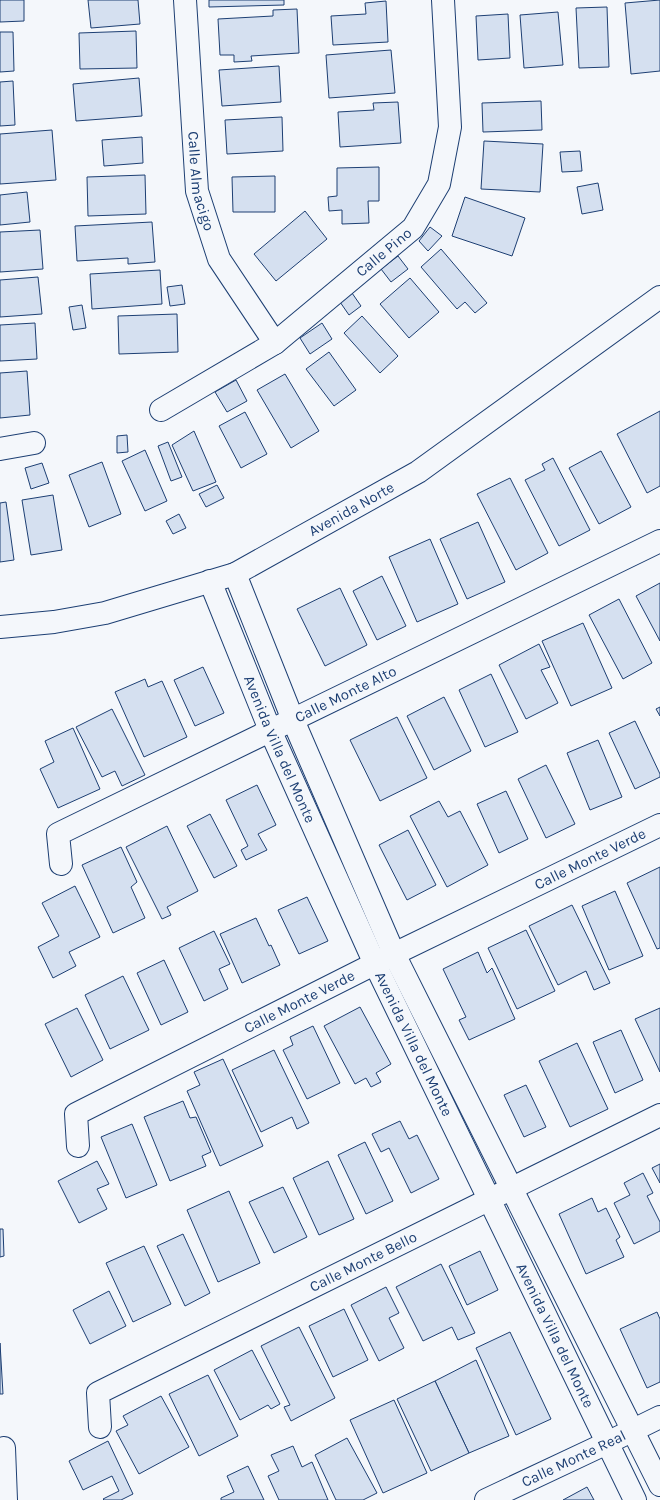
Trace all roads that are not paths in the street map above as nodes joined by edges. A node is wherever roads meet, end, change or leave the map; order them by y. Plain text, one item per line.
1 (185, 0) edge
2 (443, 0) edge
3 (660, 297) edge
4 (274, 343) junction
5 (161, 410) dead end
6 (34, 443) dead end
7 (0, 449) edge
8 (660, 541) edge
9 (235, 574) junction
10 (210, 582) junction
11 (0, 627) edge
12 (293, 720) junction
13 (270, 730) junction
14 (660, 825) edge
15 (61, 864) dead end
16 (394, 954) junction
17 (375, 964) junction
18 (660, 1115) edge
19 (78, 1146) dead end
20 (511, 1190) junction
21 (489, 1200) junction
22 (660, 1416) edge
23 (100, 1427) dead end
24 (633, 1431) junction
25 (607, 1444) junction
26 (4, 1448) dead end
27 (660, 1485) edge
28 (6, 1500) edge
29 (486, 1500) edge
30 (634, 1500) edge

1 - 4 street, Calle Almacigo
2 - 4 street, Calle Pino
3 - 9 street, Avenida Norte
4 - 5 street, Calle Pino
6 - 7 street
8 - 12 street, Calle Monte Alto
9 - 10 street, Avenida Norte
9 - 12 street, Avenida Villa del Monte
10 - 11 street, Avenida Norte
10 - 13 street, Avenida Villa del Monte
12 - 13 street, Calle Monte Alto
12 - 16 street, Avenida Villa del Monte
13 - 15 street, Calle Monte Alto
13 - 17 street, Avenida Villa del Monte
14 - 16 street, Calle Monte Verde
16 - 17 street, Calle Monte Verde
16 - 20 street, Avenida Villa del Monte
17 - 19 street, Calle Monte Verde
17 - 21 street, Avenida Villa del Monte
18 - 20 street, Calle Monte Bello
20 - 21 street, Calle Monte Bello
20 - 24 street, Avenida Villa del Monte
21 - 23 street, Calle Monte Bello
21 - 25 street, Avenida Villa del Monte
22 - 24 street, Calle Monte Real
24 - 25 street, Calle Monte Real
24 - 27 street, Avenida Villa del Monte
25 - 29 street, Calle Monte Real
25 - 30 street, Avenida Villa del Monte
26 - 28 street

